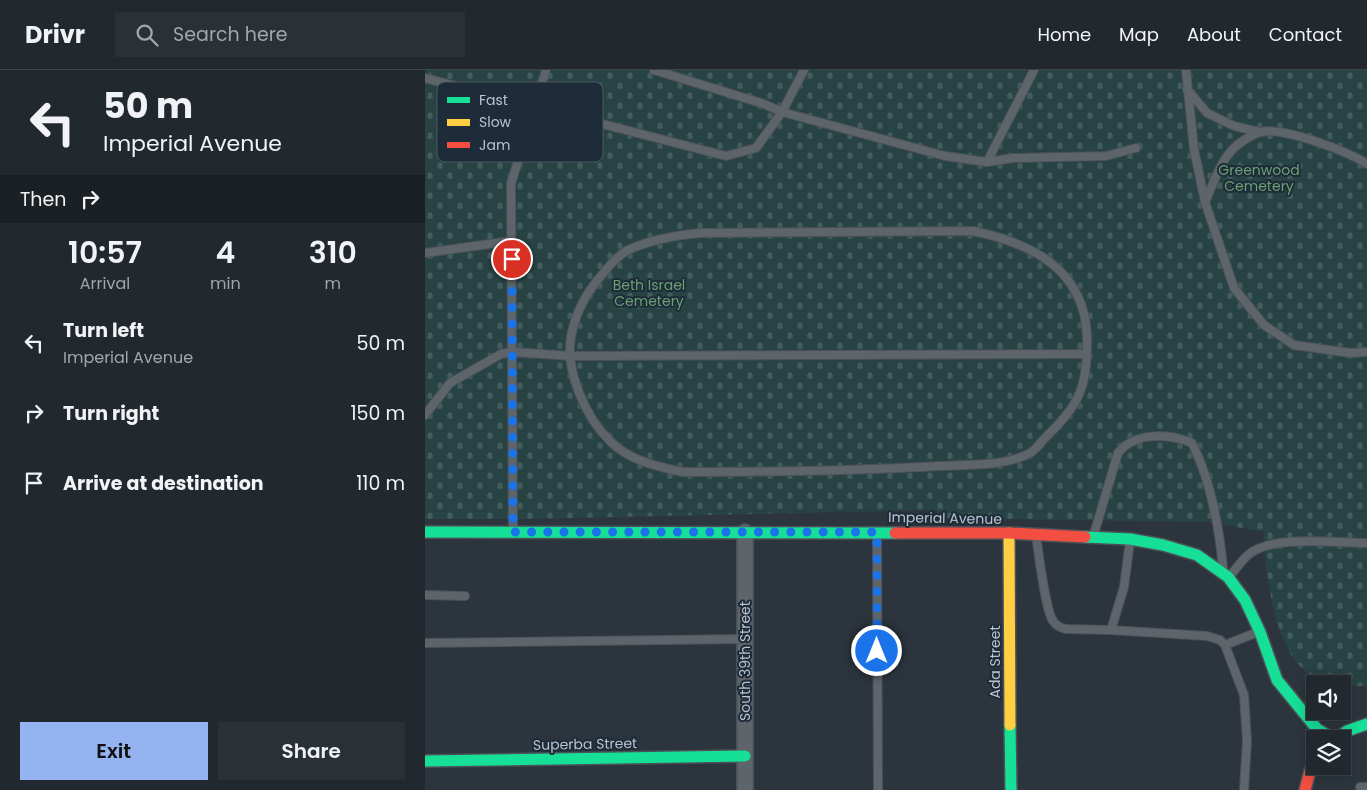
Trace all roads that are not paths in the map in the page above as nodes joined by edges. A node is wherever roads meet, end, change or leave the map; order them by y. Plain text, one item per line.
1 (546, 70) edge
2 (654, 70) edge
3 (804, 70) edge
4 (1034, 70) edge
5 (1186, 70) edge
6 (425, 78) edge
7 (440, 82) edge
8 (542, 82) edge
9 (1187, 88) junction
10 (782, 112) junction
11 (603, 124) edge
12 (1260, 132) junction
13 (1136, 148) dead end
14 (518, 162) edge
15 (987, 162) junction
16 (1367, 164) edge
17 (1205, 202) junction
18 (511, 241) junction
19 (425, 253) edge
20 (513, 352) junction
21 (1367, 352) edge
22 (1086, 354) junction
23 (571, 356) junction
24 (425, 414) edge
25 (425, 532) edge
26 (513, 532) junction
27 (745, 532) junction
28 (877, 532) junction
29 (1009, 533) junction
30 (1035, 534) junction
31 (1093, 536) junction
32 (1130, 539) junction
33 (1367, 544) edge
34 (1226, 576) junction
35 (425, 595) edge
36 (465, 596) dead end
37 (1111, 630) junction
38 (1260, 632) junction
39 (744, 639) junction
40 (425, 643) edge
41 (1225, 645) junction
42 (1367, 724) edge
43 (1319, 730) edge
44 (1350, 730) edge
45 (745, 756) junction
46 (425, 761) edge
47 (1309, 775) edge
48 (745, 790) edge
49 (879, 790) edge
50 (1011, 790) edge
51 (1244, 790) edge
52 (1305, 790) edge

1 - 8 lane
2 - 10 lane
3 - 10 lane
4 - 15 lane
5 - 9 lane
6 - 7 lane
9 - 12 lane
9 - 17 lane
10 - 11 lane
10 - 15 lane
12 - 16 lane
12 - 17 lane
13 - 15 lane
14 - 18 lane
17 - 21 lane
18 - 19 lane
18 - 20 lane
20 - 23 lane
20 - 24 lane
20 - 26 lane
22 - 23 lane
22 - 23 lane
22 - 23 lane
25 - 26 main road, Imperial Avenue
26 - 27 main road, Imperial Avenue
27 - 28 main road, Imperial Avenue
27 - 39 street, South 39th Street
28 - 29 main road, Imperial Avenue
28 - 49 lane
29 - 30 main road, Imperial Avenue
29 - 50 main road, Ada Street
30 - 31 main road, Imperial Avenue
30 - 37 lane
31 - 32 main road, Imperial Avenue
31 - 34 lane
32 - 34 main road, Imperial Avenue
32 - 37 lane
33 - 34 lane
34 - 38 main road, Imperial Avenue
35 - 36 lane
37 - 41 lane
38 - 41 lane
38 - 43 main road, Imperial Avenue
39 - 40 lane
39 - 45 street, South 39th Street
41 - 51 lane
42 - 44 main road, Imperial Avenue
45 - 46 main road, Superba Street
45 - 48 street, South 39th Street
47 - 52 main road

